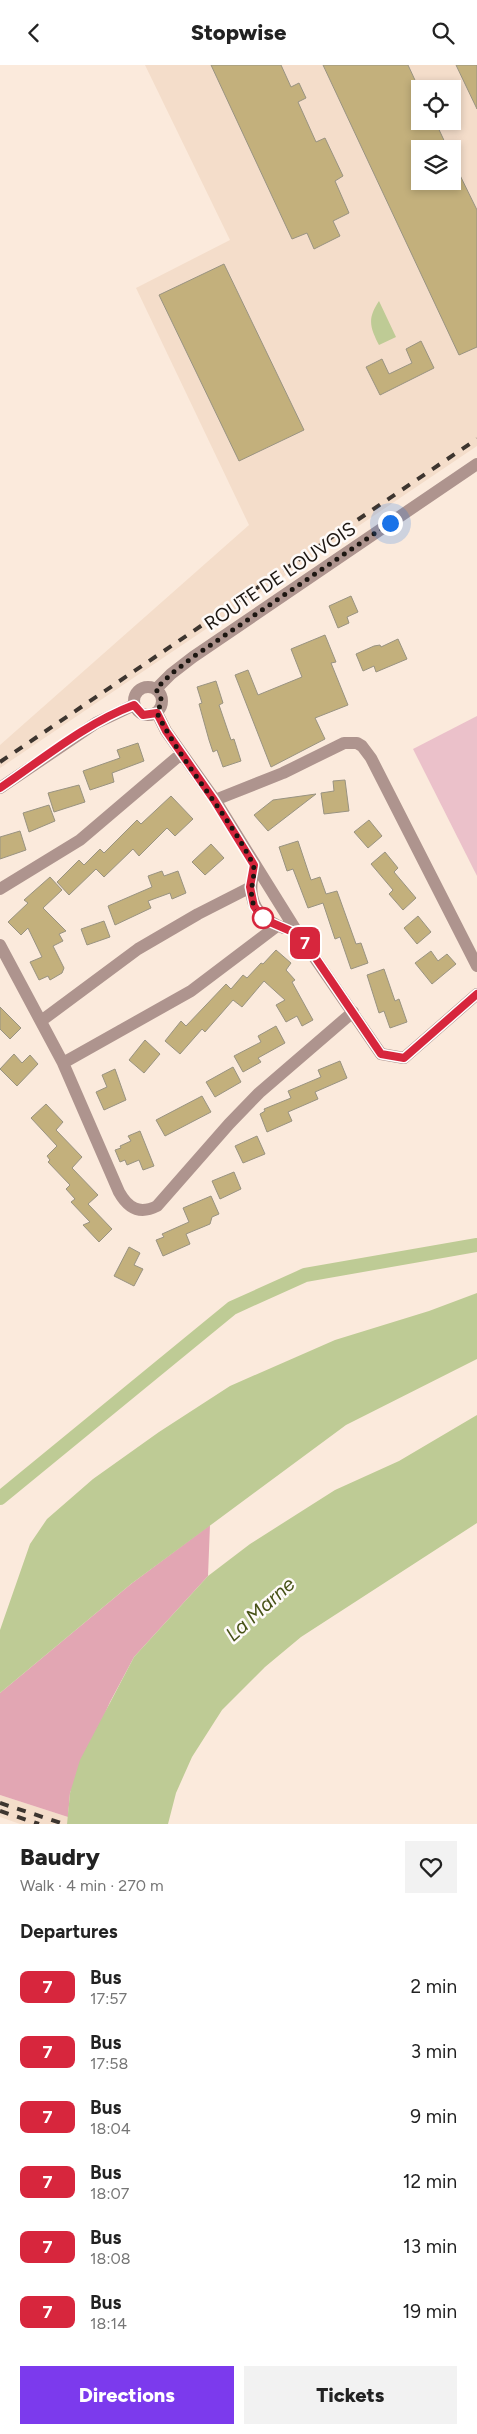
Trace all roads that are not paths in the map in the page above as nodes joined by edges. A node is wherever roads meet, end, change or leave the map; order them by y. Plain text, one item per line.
1 (477, 464) edge
2 (156, 689) junction
3 (134, 705) junction
4 (157, 713) junction
5 (182, 754) junction
6 (0, 788) edge
7 (214, 800) junction
8 (254, 865) junction
9 (250, 887) junction
10 (0, 889) edge
11 (277, 926) junction
12 (300, 935) junction
13 (0, 945) edge
14 (477, 965) edge
15 (477, 994) edge
16 (353, 1012) junction
17 (41, 1021) junction
18 (62, 1063) junction

1 - 2 street, ROUTE DE LOUVOIS
2 - 3 street
2 - 4 street
3 - 4 street
3 - 6 street
4 - 5 street
5 - 7 street
5 - 10 street
7 - 8 street
7 - 14 street
8 - 9 street
8 - 12 street
9 - 11 street
9 - 17 street
11 - 12 street
11 - 18 street
12 - 16 street
13 - 17 street
15 - 16 street
16 - 18 street
17 - 18 street

